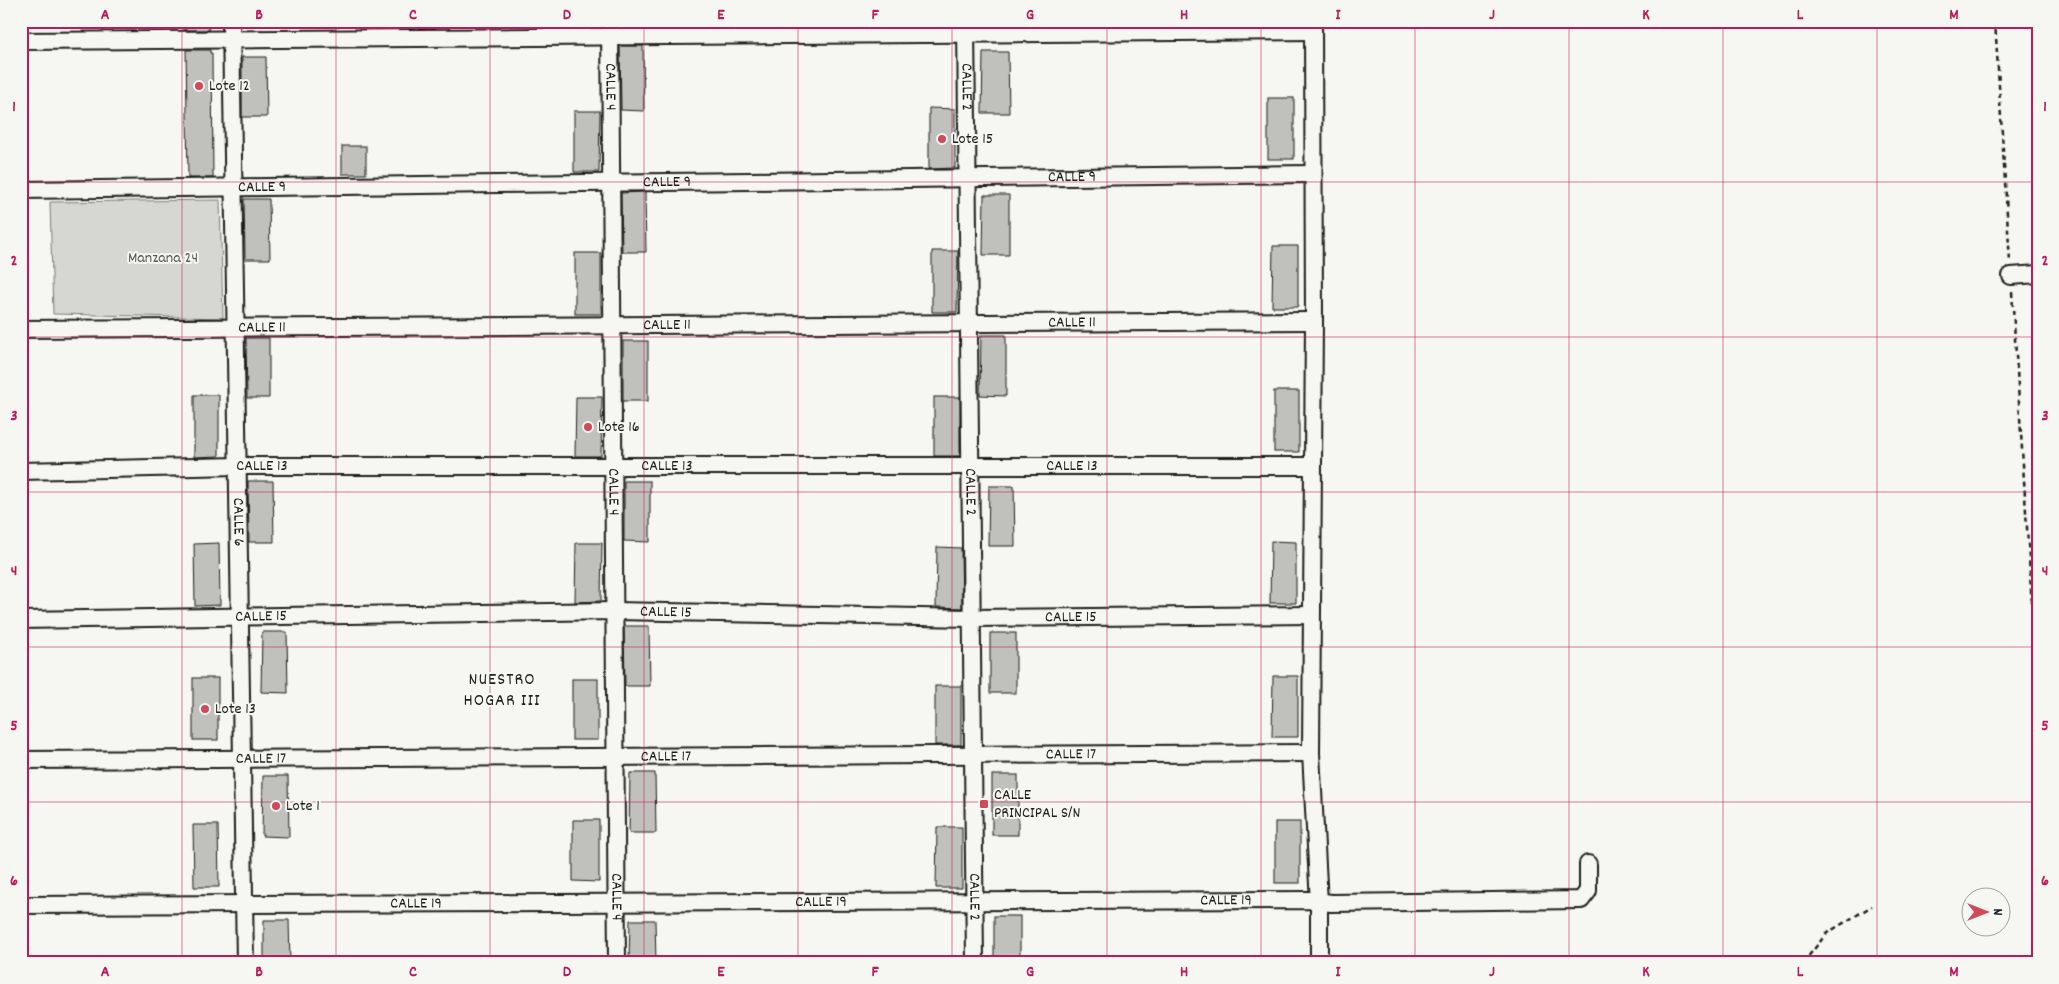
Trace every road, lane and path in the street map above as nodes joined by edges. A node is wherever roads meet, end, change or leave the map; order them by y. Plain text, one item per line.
1 (231, 21) edge
2 (1995, 21) edge
3 (1313, 26) edge
4 (966, 28) edge
5 (610, 29) edge
6 (231, 40) junction
7 (21, 41) edge
8 (1313, 174) junction
9 (967, 178) junction
10 (611, 182) junction
11 (233, 187) junction
12 (21, 190) edge
13 (2038, 274) edge
14 (2011, 276) junction
15 (1314, 321) junction
16 (969, 323) junction
17 (612, 325) junction
18 (235, 327) junction
19 (21, 329) edge
20 (238, 466) junction
21 (613, 466) junction
22 (970, 466) junction
23 (1312, 466) junction
24 (21, 471) edge
25 (614, 611) junction
26 (1311, 615) junction
27 (240, 617) junction
28 (970, 618) junction
29 (21, 620) edge
30 (2038, 700) edge
31 (1311, 753) junction
32 (973, 754) junction
33 (616, 756) junction
34 (242, 758) junction
35 (21, 760) edge
36 (1588, 864) dead end
37 (974, 900) junction
38 (617, 902) junction
39 (1319, 902) junction
40 (244, 904) junction
41 (21, 905) edge
42 (1872, 906) dead end
43 (245, 963) edge
44 (617, 963) edge
45 (974, 963) edge
46 (1319, 963) edge
47 (1802, 963) edge

1 - 6 street, CALLE 6
2 - 14 path
3 - 4 street
3 - 8 street
4 - 5 street
4 - 9 street, CALLE 2
5 - 6 street
5 - 10 street, CALLE 4
6 - 7 street
6 - 11 street, CALLE 6
8 - 9 street, CALLE 9
8 - 15 street
9 - 10 street, CALLE 9
9 - 16 street, CALLE 2
10 - 11 street, CALLE 9
10 - 17 street, CALLE 4
11 - 12 street, CALLE 9
11 - 18 street, CALLE 6
13 - 14 street
14 - 30 path
15 - 16 street, CALLE 11
15 - 23 street
16 - 17 street, CALLE 11
16 - 22 street, CALLE 2
17 - 18 street, CALLE 11
17 - 21 street, CALLE 4
18 - 19 street, CALLE 11
18 - 20 street, CALLE 6
20 - 21 street, CALLE 13
20 - 24 street, CALLE 13
20 - 27 street, CALLE 6
21 - 22 street, CALLE 13
21 - 25 street, CALLE 4
22 - 23 street, CALLE 13
22 - 28 street, CALLE 2
23 - 26 street
25 - 27 street, CALLE 15
25 - 28 street, CALLE 15
25 - 33 street, CALLE 4
26 - 28 street, CALLE 15
26 - 31 street
27 - 29 street, CALLE 15
27 - 34 street, CALLE 6
28 - 32 street, CALLE 2
31 - 32 street, CALLE 17
31 - 39 street
32 - 33 street, CALLE 17
32 - 37 street, CALLE 2
33 - 34 street, CALLE 17
33 - 38 street, CALLE 4
34 - 35 street, CALLE 17
34 - 40 street, CALLE 6
36 - 39 street, CALLE 19
37 - 38 street, CALLE 19
37 - 39 street, CALLE 19
37 - 45 street, CALLE 2
38 - 40 street, CALLE 19
38 - 44 street, CALLE 4
39 - 46 street
40 - 41 street, CALLE 19
40 - 43 street, CALLE 6
42 - 47 path

